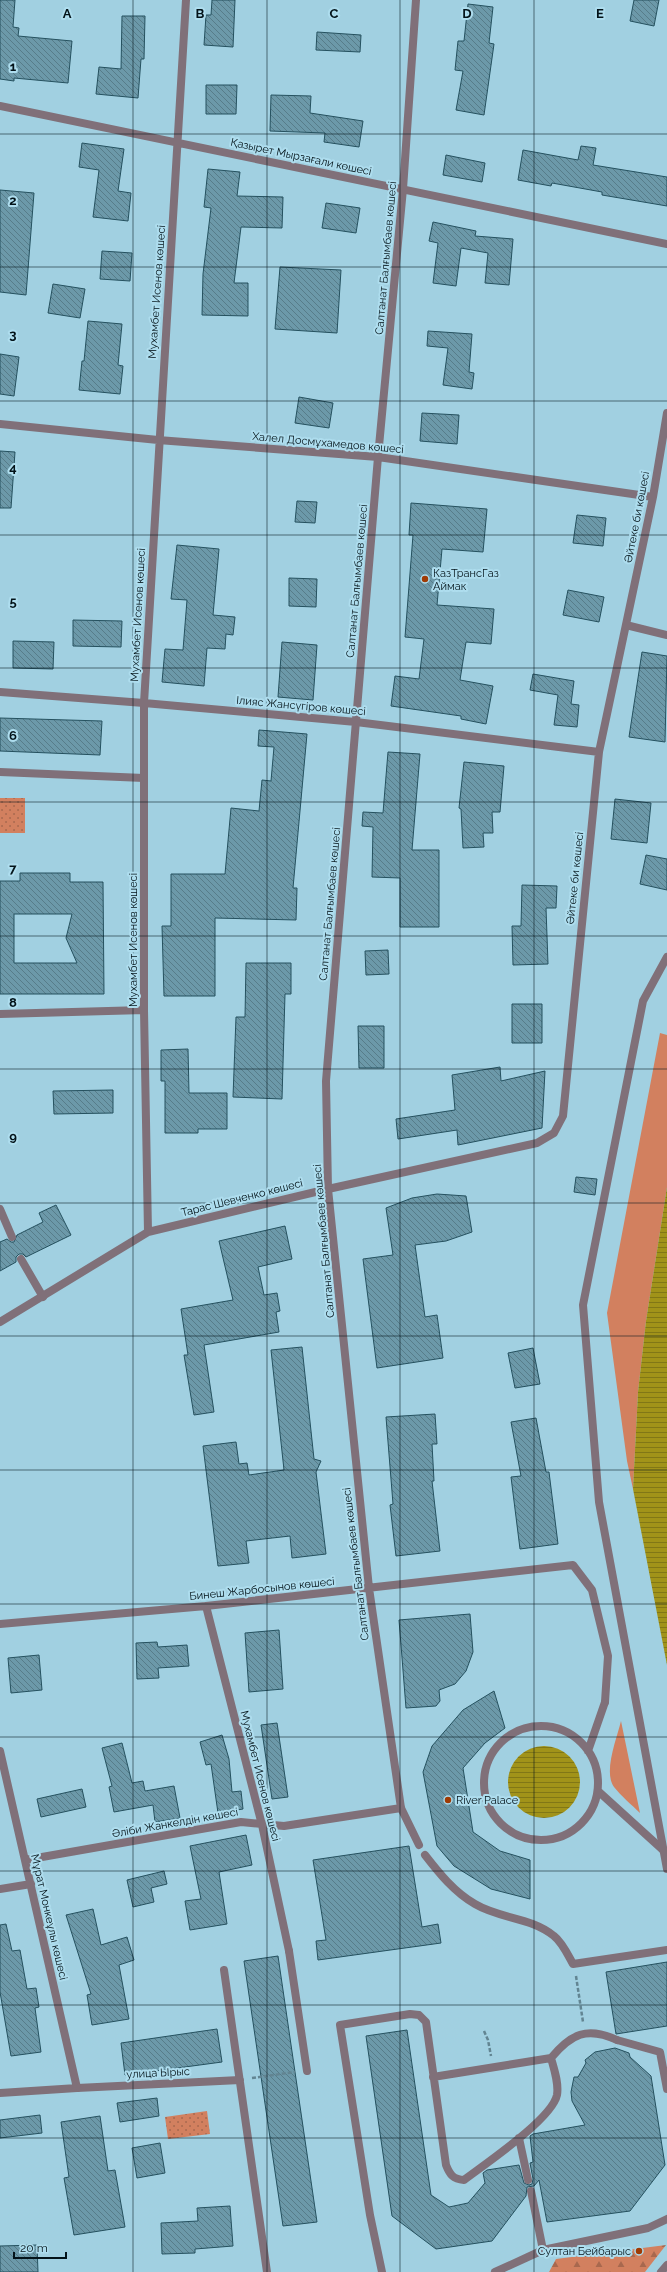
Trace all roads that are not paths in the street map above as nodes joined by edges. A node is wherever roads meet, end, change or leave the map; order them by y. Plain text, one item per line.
1 (186, 0) edge
2 (416, 0) edge
3 (0, 106) edge
4 (178, 143) junction
5 (403, 189) junction
6 (667, 244) edge
7 (667, 413) edge
8 (0, 424) edge
9 (158, 440) junction
10 (378, 457) junction
11 (653, 496) junction
12 (626, 625) junction
13 (667, 635) edge
14 (0, 692) edge
15 (144, 703) junction
16 (356, 722) junction
17 (599, 752) junction
18 (0, 772) edge
19 (144, 778) junction
20 (667, 957) edge
21 (144, 1010) junction
22 (0, 1014) edge
23 (554, 1133) joint
24 (328, 1189) junction
25 (0, 1209) edge
26 (148, 1232) junction
27 (12, 1237) dead end
28 (21, 1259) dead end
29 (43, 1297) junction
30 (0, 1322) edge
31 (369, 1588) junction
32 (206, 1606) junction
33 (0, 1624) edge
34 (0, 1751) edge
35 (588, 1751) junction
36 (598, 1791) junction
37 (401, 1808) junction
38 (262, 1825) junction
39 (418, 1845) dead end
40 (663, 1850) junction
41 (425, 1855) dead end
42 (25, 1860) junction
43 (667, 1869) edge
44 (31, 1884) junction
45 (0, 1889) edge
46 (667, 1950) edge
47 (224, 1970) dead end
48 (551, 2058) junction
49 (307, 2071) road end
50 (433, 2077) junction
51 (240, 2080) junction
52 (77, 2088) junction
53 (667, 2089) edge
54 (0, 2093) edge
55 (519, 2138) junction
56 (528, 2180) dead end
57 (531, 2191) dead end
58 (667, 2219) edge
59 (543, 2250) junction
60 (667, 2265) edge
61 (267, 2272) edge
62 (382, 2272) edge
63 (495, 2272) edge
64 (661, 2272) edge

1 - 4 street, Мухамбет Исенов көшесі
2 - 5 street, Салтанат Балғымбаев көшесі
3 - 4 street, Қазырет Мырзағали көшесі
4 - 5 street, Қазырет Мырзағали көшесі
4 - 9 street, Мухамбет Исенов көшесі
5 - 6 street, Қазырет Мырзағали көшесі
5 - 10 street, Салтанат Балғымбаев көшесі
7 - 11 street, Әйтеке би көшесі
8 - 9 street, Халел Досмұхамедов көшесі
9 - 10 street, Халел Досмұхамедов көшесі
9 - 15 street, Мухамбет Исенов көшесі
10 - 11 street, Халел Досмұхамедов көшесі
10 - 16 street, Салтанат Балғымбаев көшесі
11 - 12 street, Әйтеке би көшесі
12 - 13 street
12 - 17 street, Әйтеке би көшесі
14 - 15 street, Ілияс Жансүгіров көшесі
15 - 16 street, Ілияс Жансүгіров көшесі
15 - 19 street, Мухамбет Исенов көшесі
16 - 17 street, Ілияс Жансүгіров көшесі
16 - 24 street, Салтанат Балғымбаев көшесі
17 - 23 street, Әйтеке би көшесі
18 - 19 street
19 - 21 street, Мухамбет Исенов көшесі
20 - 40 street
21 - 22 street
21 - 26 street, Мухамбет Исенов көшесі
23 - 24 street, Тарас Шевченко көшесі
24 - 26 street, Тарас Шевченко көшесі
24 - 31 street, Салтанат Балғымбаев көшесі
25 - 27 street
26 - 29 street, Тарас Шевченко көшесі
28 - 29 street
29 - 30 street, Тарас Шевченко көшесі
31 - 32 street, Бинеш Жарбосынов көшесі
31 - 35 street, Бинеш Жарбосынов көшесі
31 - 37 street, Салтанат Балғымбаев көшесі
32 - 33 street, Бинеш Жарбосынов көшесі
32 - 38 street, Мухамбет Исенов көшесі
34 - 42 street, Мұрат Монкеұлы көшесі
35 - 36 street
35 - 36 street
36 - 40 street
37 - 38 street, Әліби Жанкелдін көшесі
37 - 39 street, Салтанат Балғымбаев көшесі
38 - 42 street, Әліби Жанкелдін көшесі
38 - 49 street, Мухамбет Исенов көшесі
40 - 43 street
41 - 46 street
42 - 44 street, Мұрат Монкеұлы көшесі
44 - 45 street
44 - 52 street, Мұрат Монкеұлы көшесі
47 - 51 street
48 - 50 street
48 - 53 street
48 - 55 street
50 - 55 street
50 - 62 street
51 - 52 street, улица Ырыс
51 - 61 street
52 - 54 street, улица Ырыс
55 - 56 street
57 - 59 street
58 - 59 street
59 - 63 street
60 - 64 street

